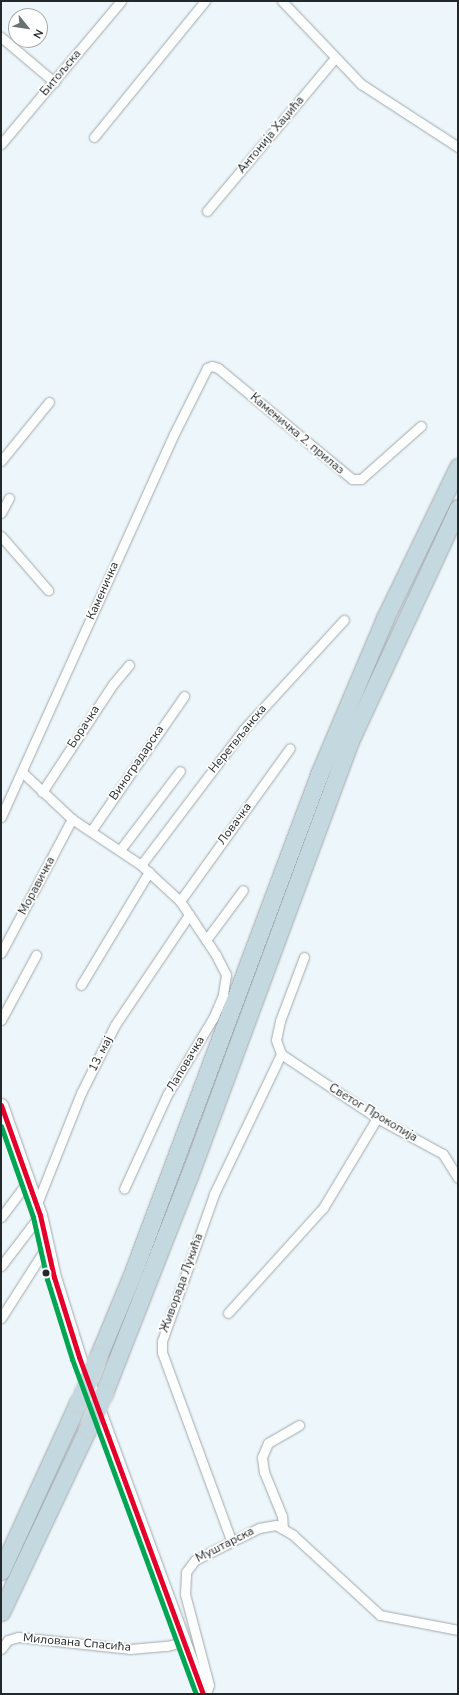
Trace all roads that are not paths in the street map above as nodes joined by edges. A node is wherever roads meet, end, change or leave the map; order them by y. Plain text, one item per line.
1 (121, 1) edge
2 (205, 1) edge
3 (282, 1) edge
4 (1, 37) edge
5 (335, 58) junction
6 (54, 82) junction
7 (94, 137) dead end
8 (1, 144) edge
9 (458, 147) edge
10 (206, 211) dead end
11 (208, 367) joint
12 (49, 402) dead end
13 (421, 426) dead end
14 (1, 461) edge
15 (458, 467) edge
16 (9, 498) dead end
17 (458, 508) edge
18 (1, 513) edge
19 (1, 536) edge
20 (48, 590) dead end
21 (344, 620) dead end
22 (129, 665) dead end
23 (184, 696) dead end
24 (290, 748) dead end
25 (180, 771) dead end
26 (22, 772) junction
27 (42, 792) junction
28 (1, 817) edge
29 (72, 819) junction
30 (91, 831) junction
31 (120, 850) junction
32 (141, 865) junction
33 (149, 872) junction
34 (244, 890) dead end
35 (180, 901) junction
36 (189, 915) junction
37 (206, 940) junction
38 (1, 953) edge
39 (36, 955) dead end
40 (304, 958) dead end
41 (81, 985) dead end
42 (1, 1020) edge
43 (281, 1054) junction
44 (1, 1105) edge
45 (377, 1118) junction
46 (5, 1128) edge
47 (458, 1178) edge
48 (29, 1180) junction
49 (124, 1189) dead end
50 (38, 1211) junction
51 (1, 1217) edge
52 (47, 1246) junction
53 (1, 1266) edge
54 (228, 1313) dead end
55 (1, 1318) edge
56 (299, 1425) dead end
57 (283, 1529) junction
58 (231, 1540) junction
59 (1, 1571) edge
60 (1, 1612) edge
61 (458, 1630) edge
62 (182, 1642) junction
63 (1, 1648) edge
64 (203, 1694) edge
65 (206, 1694) edge

1 - 6 street, Битољска
2 - 7 street
3 - 5 street
4 - 6 street
5 - 9 street
5 - 10 street, Антонија Хаџића
6 - 8 street, Битољска
11 - 13 street, Каменичка 2. прилаз
11 - 26 street, Каменичка
12 - 14 street
15 - 59 highway, bridge
16 - 18 street
17 - 60 highway, bridge
19 - 20 street
21 - 32 street, Неретвљанска
22 - 27 street, Борачка
23 - 30 street, Виноградарска
24 - 35 street, Ловачка
25 - 31 street
26 - 27 street, Лаповачка
26 - 28 street, Каменичка
27 - 29 street, Лаповачка
29 - 30 street, Лаповачка
29 - 38 street, Моравичка
30 - 31 street, Лаповачка
31 - 32 street, Лаповачка
32 - 33 street, Лаповачка
33 - 35 street, Лаповачка
33 - 41 street
34 - 37 street
35 - 36 street, Лаповачка
36 - 37 street, Лаповачка
36 - 50 street, 13. мај
37 - 49 street, Лаповачка
39 - 42 street
40 - 43 street
43 - 45 street, Светог Прокопија
43 - 58 street, Живорада Лукића
44 - 46 street
45 - 47 street, Светог Прокопија
45 - 54 street
46 - 48 street
48 - 50 street
48 - 51 street
50 - 52 street
50 - 53 street, 13. мај
52 - 55 street
52 - 62 street
56 - 57 street
57 - 58 street, Муштарска
57 - 61 street, Муштарска
58 - 65 street, Муштарска
62 - 63 street, Милована Спасића
62 - 64 street

